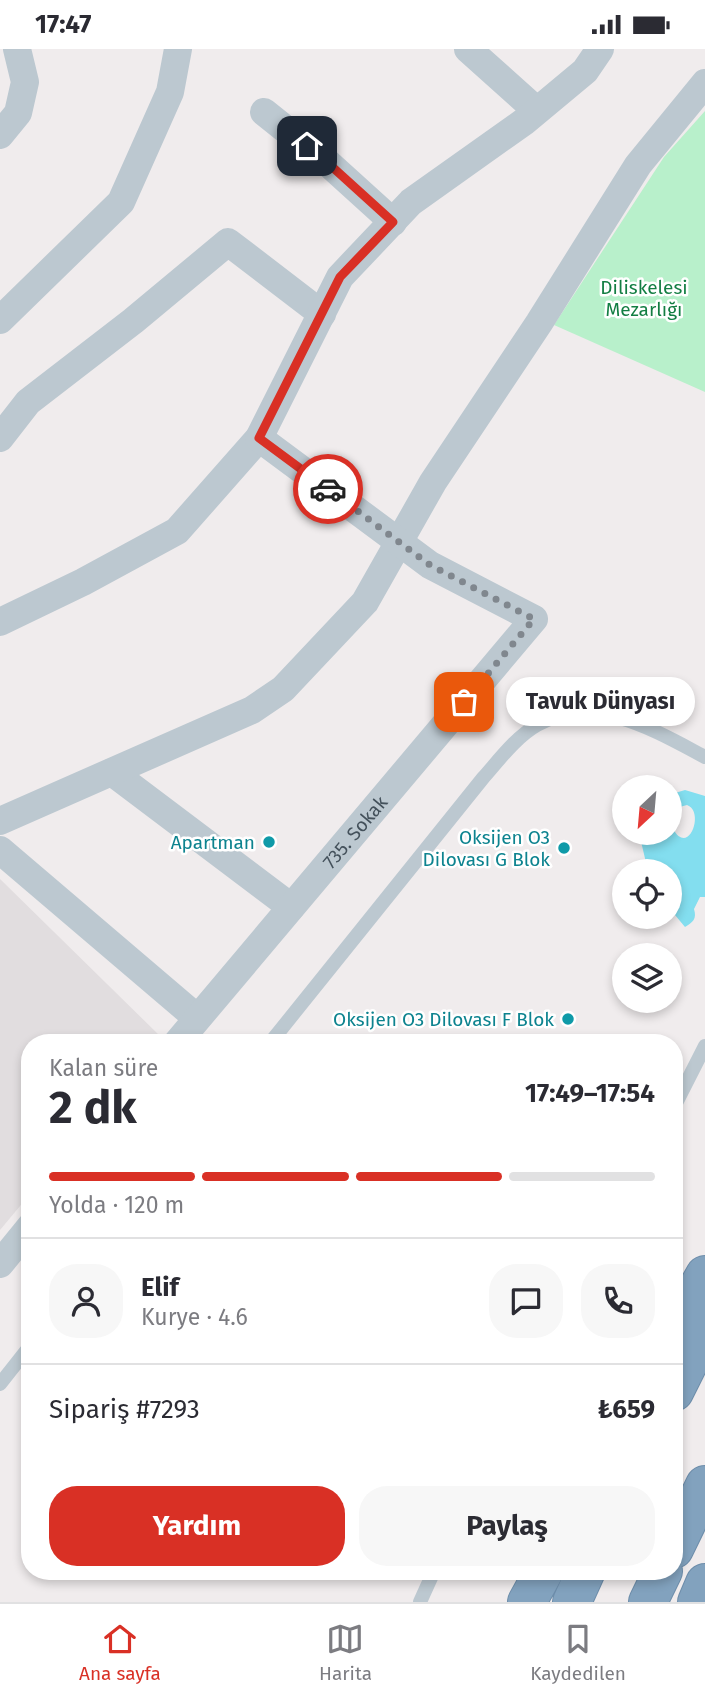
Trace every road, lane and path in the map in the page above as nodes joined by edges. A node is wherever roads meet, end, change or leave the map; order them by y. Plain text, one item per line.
1 (17, 49) edge
2 (178, 49) edge
3 (468, 49) edge
4 (600, 49) edge
5 (705, 83) edge
6 (536, 110) junction
7 (264, 112) dead end
8 (0, 135) edge
9 (393, 222) junction
10 (322, 314) junction
11 (0, 320) edge
12 (0, 438) edge
13 (259, 438) junction
14 (400, 543) junction
15 (0, 622) edge
16 (705, 757) edge
17 (112, 772) junction
18 (0, 821) edge
19 (0, 850) edge
20 (291, 907) junction
21 (197, 1018) junction
22 (184, 1034) edge
23 (277, 1034) edge
24 (705, 1046) edge
25 (683, 1089) edge
26 (21, 1238) edge
27 (0, 1264) edge
28 (705, 1275) edge
29 (683, 1314) edge
30 (705, 1330) edge
31 (21, 1357) edge
32 (683, 1374) edge
33 (0, 1384) edge
34 (705, 1485) edge
35 (683, 1530) edge
36 (430, 1580) edge
37 (539, 1580) edge
38 (582, 1580) edge
39 (659, 1580) edge
40 (705, 1583) edge
41 (419, 1602) edge
42 (527, 1602) edge
43 (572, 1602) edge
44 (648, 1602) edge
45 (697, 1602) edge

1 - 8 street
2 - 11 street
3 - 6 street
4 - 6 street
5 - 14 street
6 - 9 street
7 - 9 street
9 - 10 street
10 - 12 street
10 - 13 street
13 - 14 street
13 - 15 street
14 - 17 street
14 - 20 street, 735. Sokak
16 - 23 lane
17 - 18 street
17 - 20 street
19 - 21 street
20 - 21 street, 735. Sokak
21 - 22 street, 735. Sokak
24 - 25 lane
26 - 27 street
28 - 29 highway
30 - 32 highway
31 - 33 lane
34 - 35 highway
36 - 41 lane
37 - 42 highway
38 - 43 highway
39 - 44 highway
40 - 45 highway

